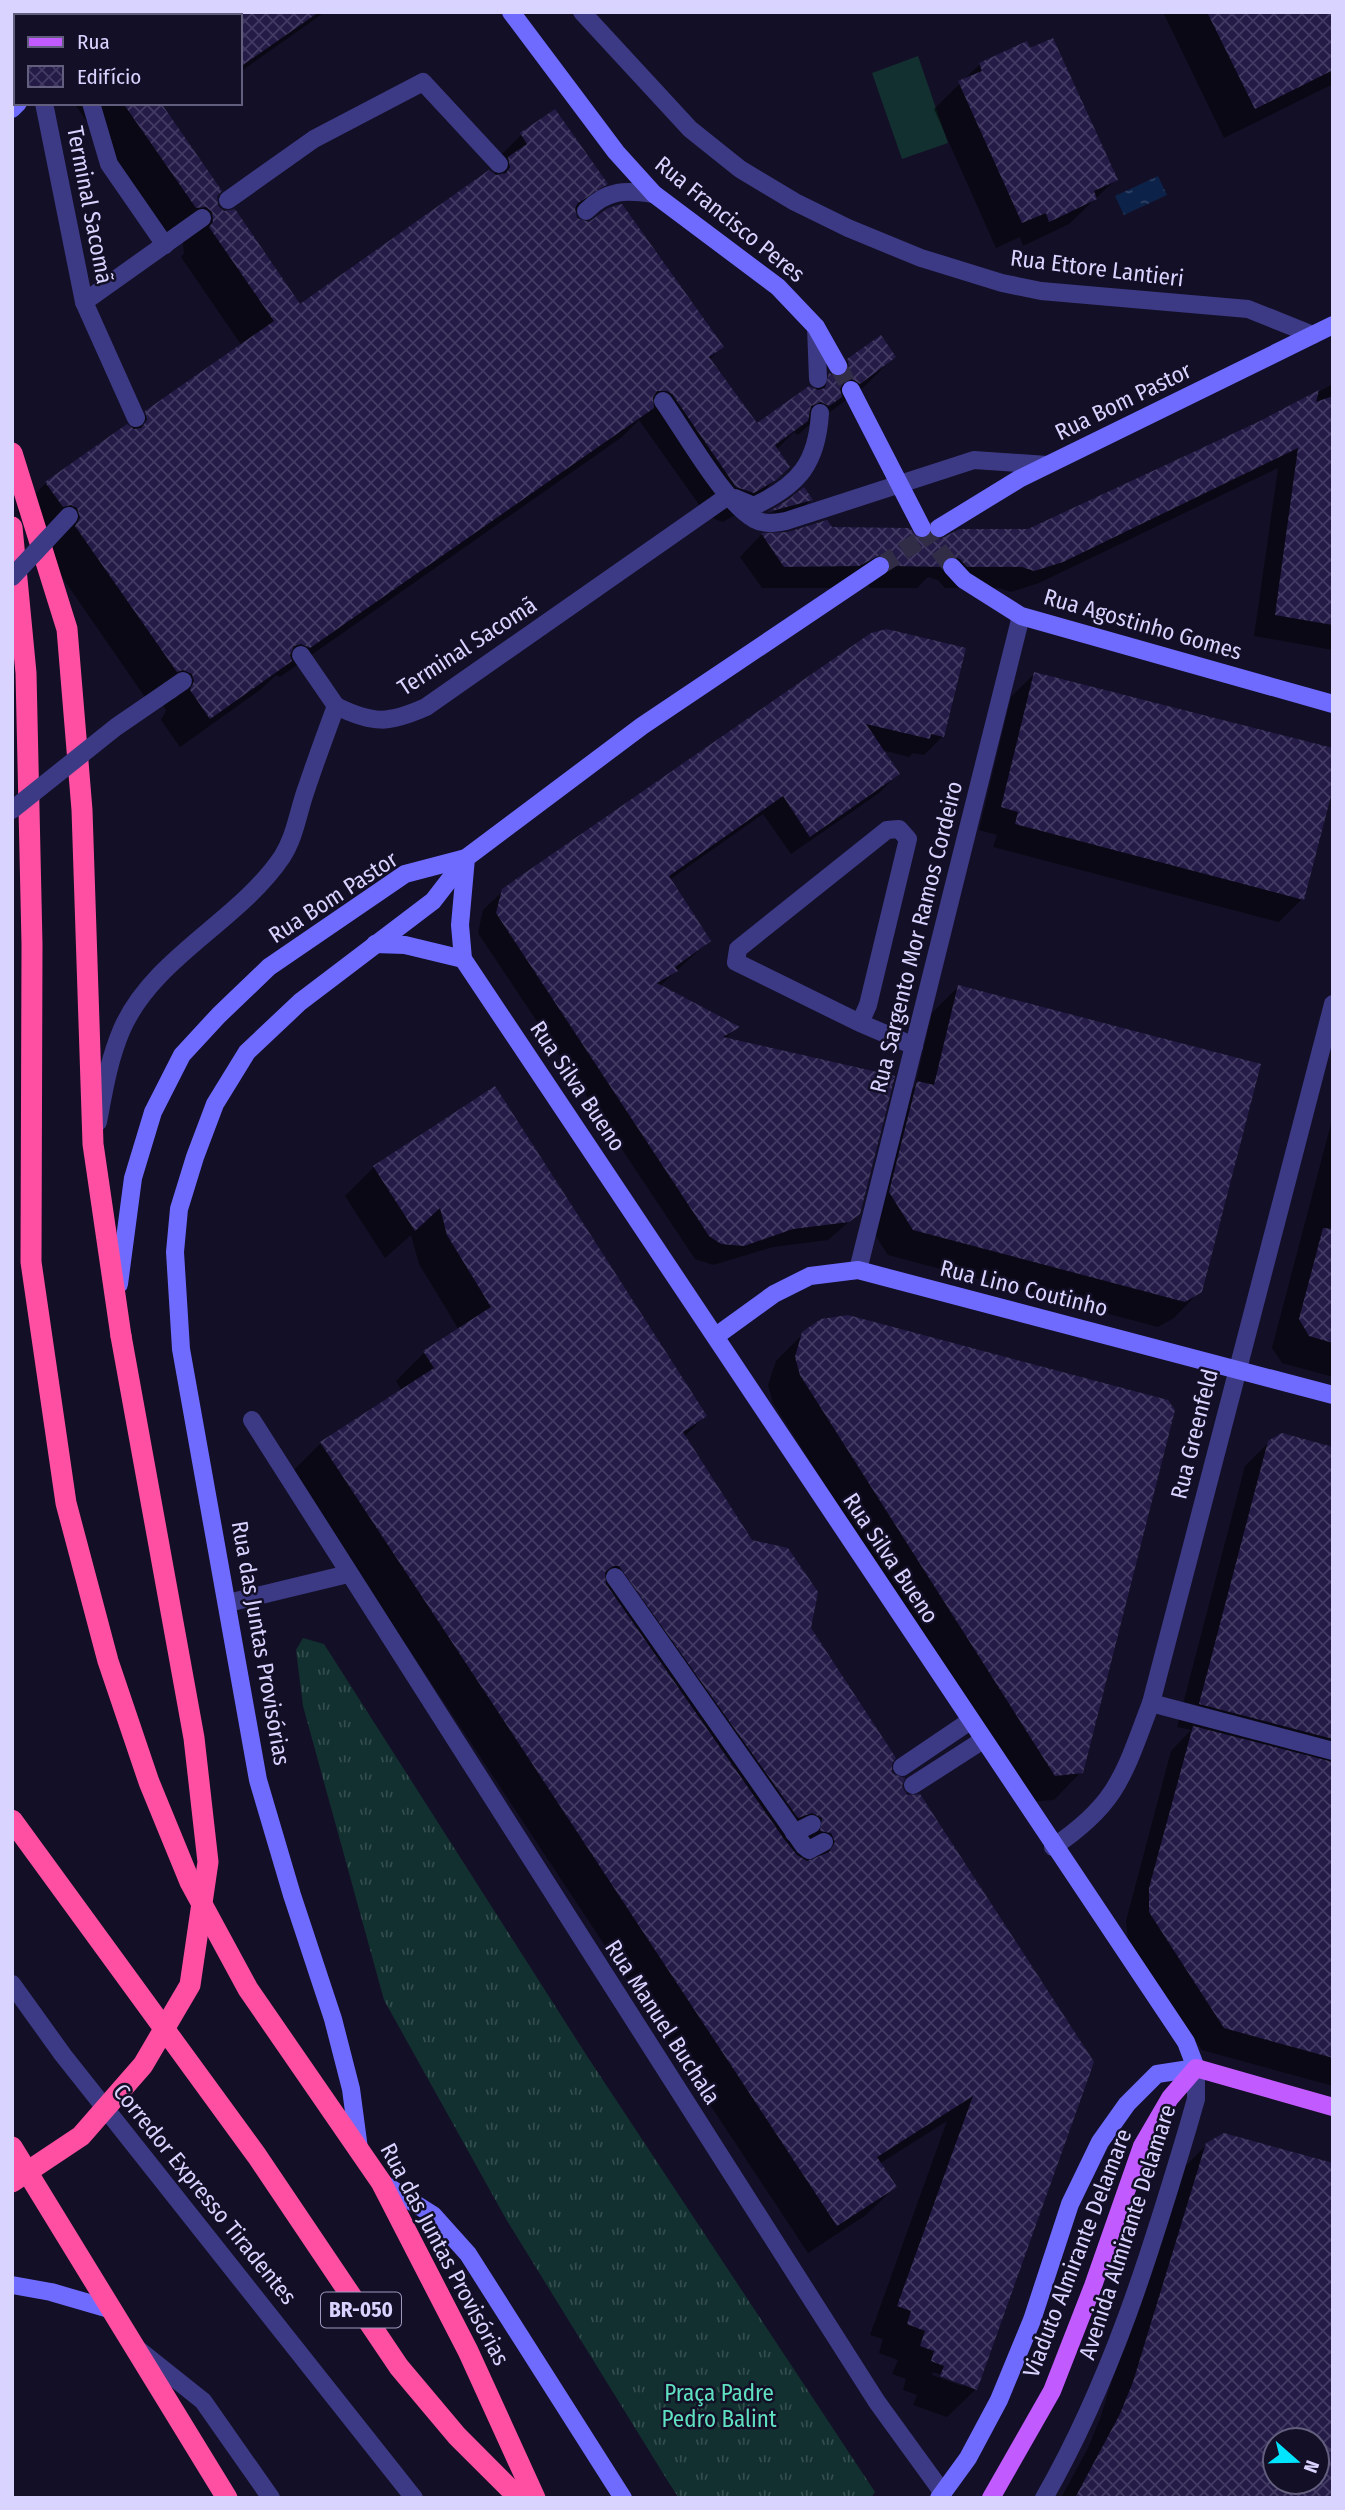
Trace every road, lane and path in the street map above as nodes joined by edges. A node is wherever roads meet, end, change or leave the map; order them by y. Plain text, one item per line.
1 (510, 12) edge
2 (582, 12) edge
3 (44, 105) edge
4 (92, 105) edge
5 (499, 164) dead end
6 (654, 194) junction
7 (228, 200) dead end
8 (586, 211) dead end
9 (202, 218) dead end
10 (165, 246) junction
11 (84, 302) junction
12 (1333, 325) edge
13 (816, 327) junction
14 (1312, 335) junction
15 (838, 366) tunnel mouth
16 (818, 379) dead end
17 (851, 390) tunnel mouth
18 (663, 401) dead end
19 (820, 413) dead end
20 (136, 418) dead end
21 (12, 453) edge
22 (1047, 466) junction
23 (900, 485) junction
24 (728, 496) junction
25 (69, 516) dead end
26 (12, 527) edge
27 (880, 566) tunnel mouth
28 (952, 567) tunnel mouth
29 (12, 577) edge
30 (1021, 616) junction
31 (300, 655) dead end
32 (177, 685) dead end
33 (1333, 704) edge
34 (336, 706) junction
35 (12, 810) edge
36 (466, 858) junction
37 (375, 944) junction
38 (463, 959) junction
39 (1333, 1004) edge
40 (860, 1023) junction
41 (914, 1046) junction
42 (93, 1144) junction
43 (859, 1270) junction
44 (118, 1301) junction
45 (716, 1336) junction
46 (1236, 1368) junction
47 (1333, 1395) edge
48 (252, 1420) dead end
49 (348, 1574) junction
50 (615, 1577) dead end
51 (228, 1603) junction
52 (1151, 1703) junction
53 (970, 1721) junction
54 (983, 1740) junction
55 (1333, 1751) edge
56 (902, 1767) dead end
57 (914, 1785) dead end
58 (12, 1820) edge
59 (812, 1824) dead end
60 (794, 1833) junction
61 (824, 1842) dead end
62 (1053, 1847) junction
63 (12, 1984) edge
64 (1196, 2068) junction
65 (1333, 2107) edge
66 (12, 2147) edge
67 (359, 2149) junction
68 (12, 2175) edge
69 (12, 2182) edge
70 (381, 2182) junction
71 (72, 2247) junction
72 (12, 2285) edge
73 (113, 2310) junction
74 (136, 2348) junction
75 (941, 2495) edge
76 (227, 2498) edge
77 (271, 2498) edge
78 (414, 2498) edge
79 (519, 2498) edge
80 (535, 2498) edge
81 (623, 2498) edge
82 (991, 2498) edge
83 (1044, 2498) edge

1 - 6 main road, Rua Francisco Peres
2 - 14 street, Rua Ettore Lantieri
3 - 11 street, Terminal Sacomã
4 - 10 street, Terminal Sacomã
5 - 7 street
6 - 8 street
6 - 13 main road, Rua Francisco Peres
9 - 10 street, Terminal Sacomã
10 - 11 street, Terminal Sacomã
11 - 20 street
12 - 14 main road, Rua Bom Pastor
13 - 15 main road, Rua Francisco Peres
13 - 16 street
14 - 22 main road, Rua Bom Pastor
17 - 23 main road
18 - 24 street
19 - 24 street
21 - 42 highway
22 - 23 street
22 - 23 main road, Rua Bom Pastor
23 - 24 street
24 - 34 street, Terminal Sacomã
25 - 29 street, bridge
26 - 67 highway
27 - 36 main road, Rua Bom Pastor
28 - 30 main road, Rua Agostinho Gomes
30 - 33 main road, Rua Agostinho Gomes
30 - 41 street, Rua Sargento Mor Ramos Cordeiro
31 - 34 street
32 - 35 street, bridge
34 - 42 street
36 - 37 main road, Rua das Juntas Provisórias
36 - 38 main road, Rua Silva Bueno
36 - 44 main road, Rua Bom Pastor
37 - 38 main road
37 - 51 main road, Rua das Juntas Provisórias
38 - 45 main road, Rua Silva Bueno
39 - 46 street, Rua Greenfeld
40 - 40 street
40 - 41 street
41 - 43 street, Rua Sargento Mor Ramos Cordeiro
42 - 44 highway
43 - 45 main road, Rua Lino Coutinho
43 - 46 main road, Rua Lino Coutinho
44 - 69 highway, bridge
45 - 53 main road, Rua Silva Bueno
46 - 47 main road, Rua Lino Coutinho
46 - 52 street, Rua Greenfeld
48 - 49 street, Rua Manuel Buchala
49 - 51 street
49 - 75 street, Rua Manuel Buchala
50 - 60 street
51 - 67 main road, Rua das Juntas Provisórias
52 - 55 street
52 - 62 street, Rua Greenfeld
53 - 54 main road, Rua Silva Bueno
53 - 56 street
54 - 57 street
54 - 62 main road, Rua Silva Bueno
58 - 79 highway, BR-050
59 - 60 street
60 - 61 street
62 - 64 main road, Rua Silva Bueno
63 - 78 street, Corredor Expresso Tiradentes
64 - 65 main road
64 - 75 main road, Avenida Almirante Delamare
64 - 82 main road, Viaduto Almirante Delamare
64 - 83 street, Avenida Almirante Delamare
66 - 71 highway
67 - 70 highway, Rua das Juntas Provisórias
68 - 71 highway
70 - 80 highway, Rua das Juntas Provisórias
70 - 81 main road
71 - 73 highway
72 - 73 main road
73 - 74 highway
74 - 76 highway
74 - 77 street

